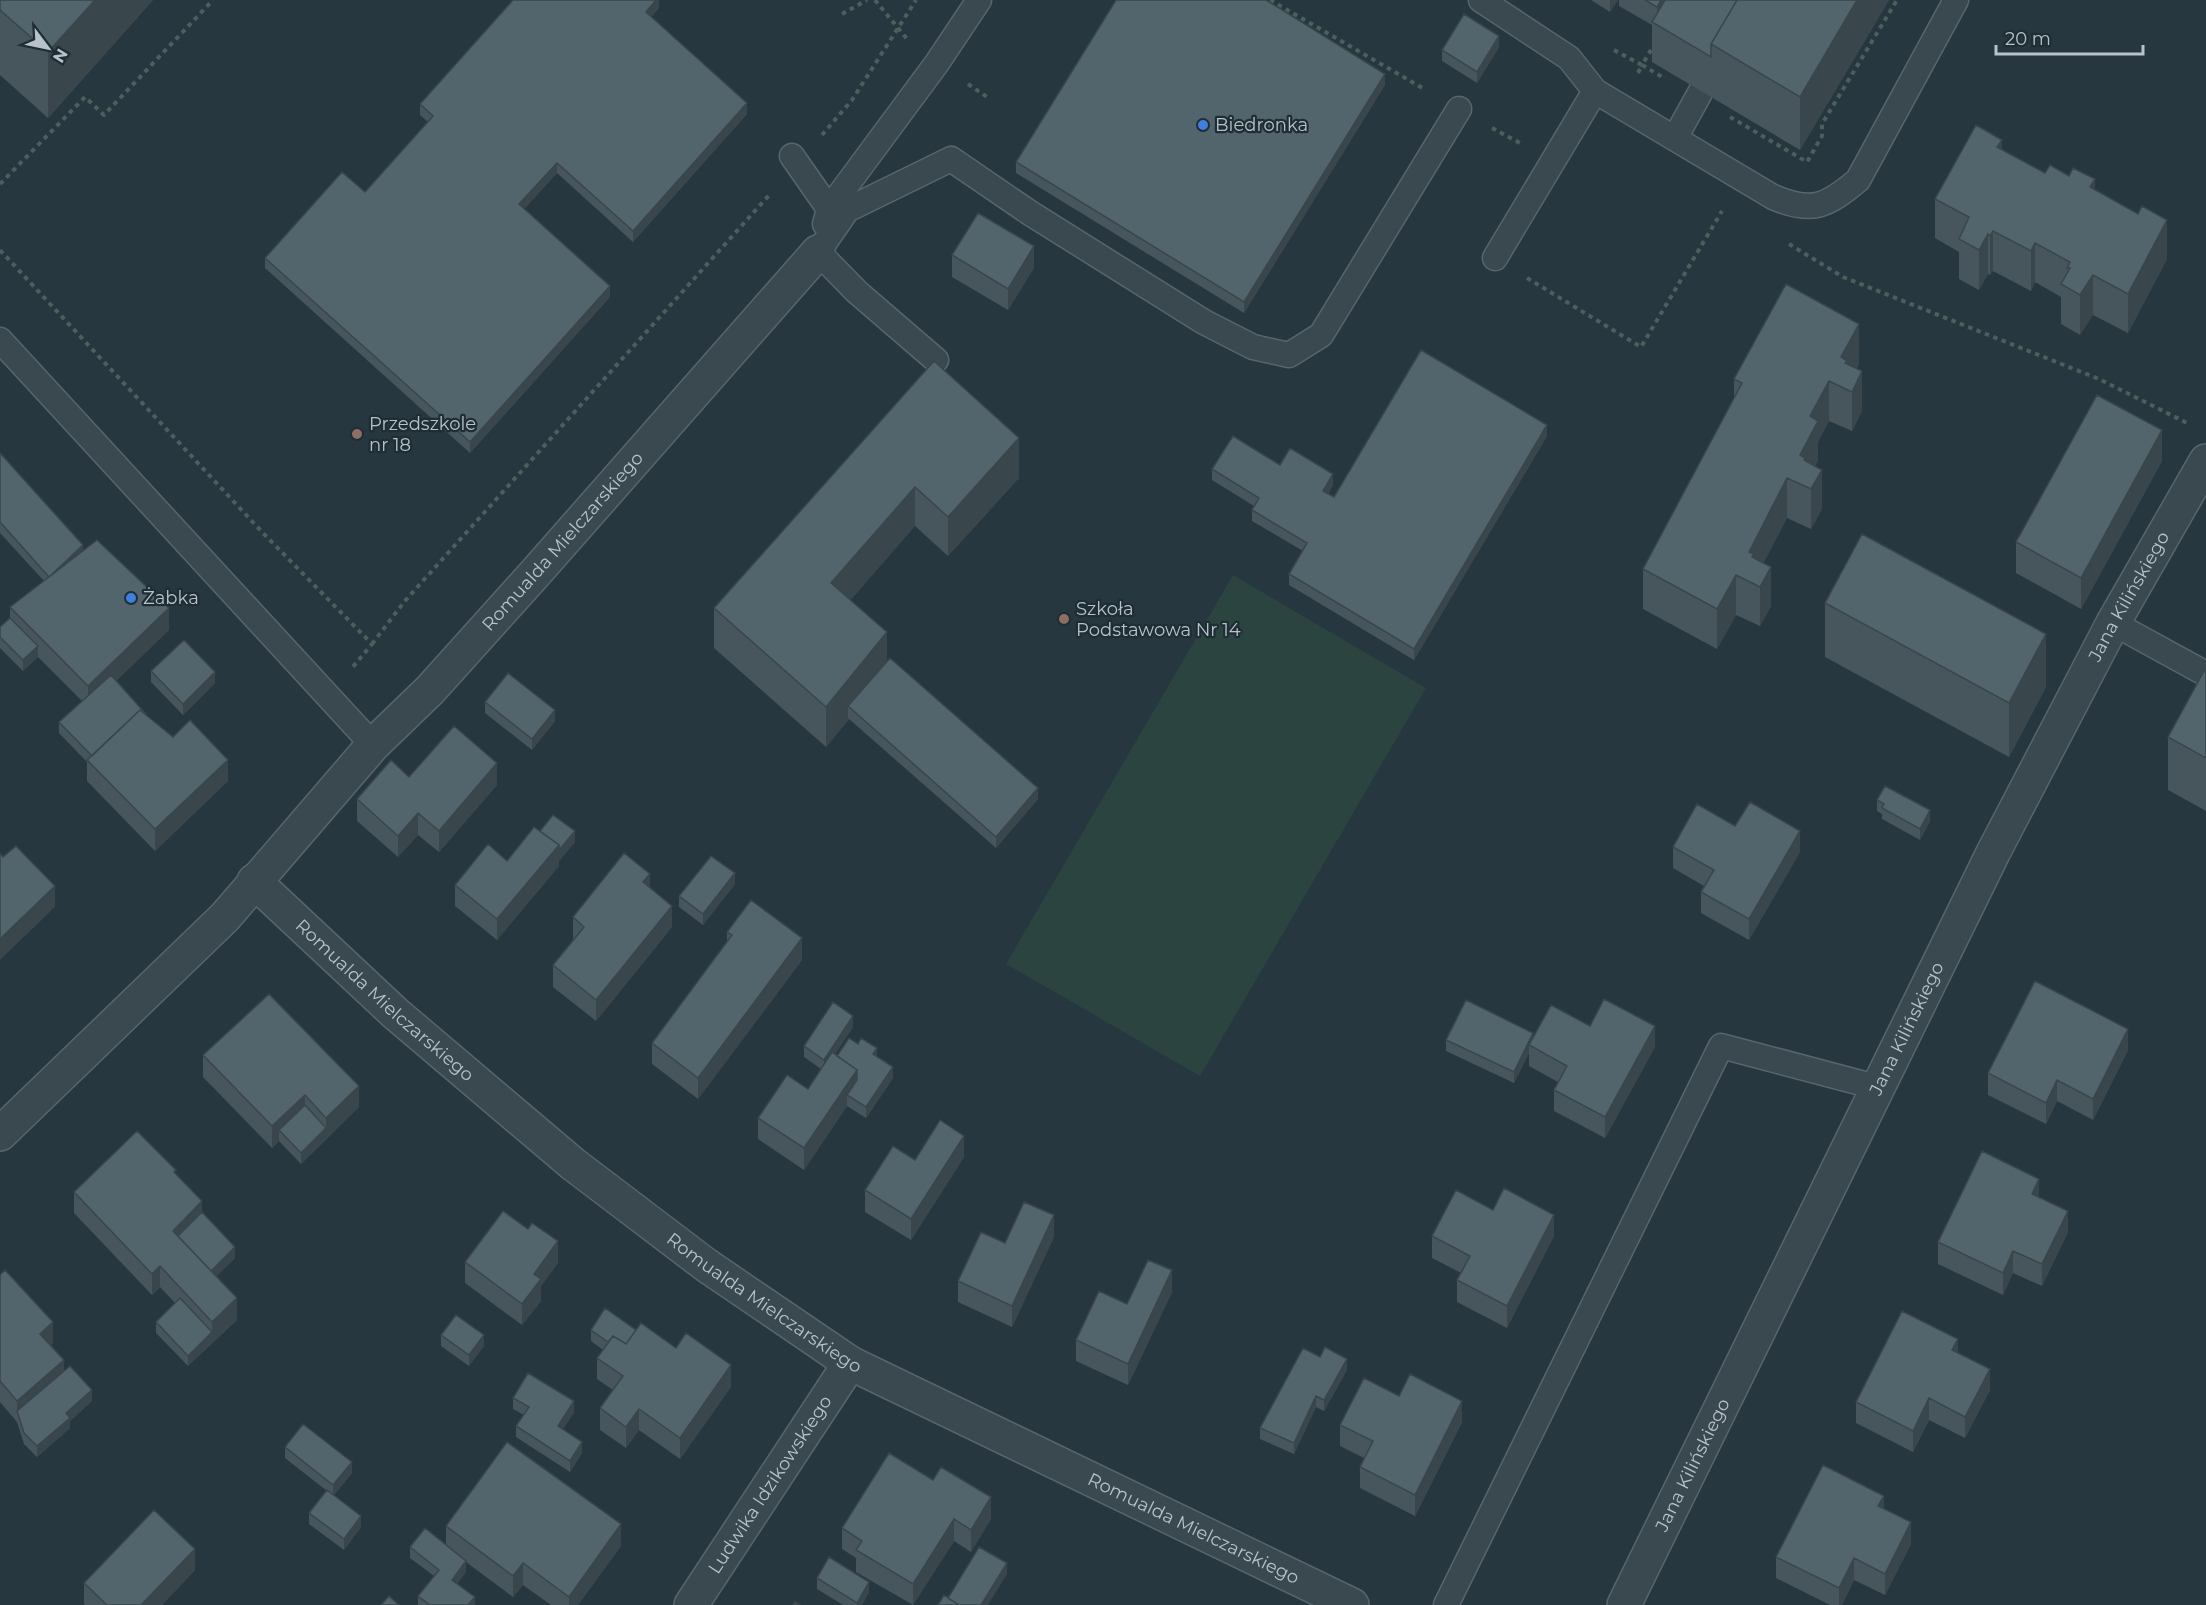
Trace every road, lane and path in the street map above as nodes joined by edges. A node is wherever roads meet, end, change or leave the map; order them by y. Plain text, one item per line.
1 (213, 0) edge
2 (867, 0) edge
3 (916, 0) edge
4 (979, 0) edge
5 (1270, 0) edge
6 (1481, 0) edge
7 (1897, 0) edge
8 (1956, 0) edge
9 (842, 14) dead end
10 (1659, 37) edge
11 (1611, 48) dead end
12 (1642, 65) junction
13 (1633, 81) dead end
14 (1594, 91) junction
15 (1699, 95) junction
16 (1459, 109) junction
17 (1675, 138) junction
18 (1521, 144) dead end
19 (795, 160) junction
20 (0, 184) edge
21 (1725, 206) dead end
22 (829, 209) junction
23 (1787, 243) dead end
24 (0, 250) edge
25 (818, 252) junction
26 (1495, 258) joint
27 (0, 340) edge
28 (936, 360) edge
29 (2196, 427) dead end
30 (2205, 464) edge
31 (2113, 623) junction
32 (372, 644) junction
33 (2206, 674) edge
34 (328, 697) junction
35 (373, 745) junction
36 (255, 881) junction
37 (1876, 1087) junction
38 (0, 1134) edge
39 (850, 1363) junction
40 (691, 1605) edge
41 (1352, 1605) edge
42 (1446, 1605) edge
43 (1624, 1605) edge

1 - 20 path
2 - 9 path
3 - 19 path
4 - 22 lane
5 - 16 path
6 - 14 lane
7 - 15 path
8 - 17 lane
10 - 12 path
11 - 12 path
12 - 13 path
12 - 15 path
14 - 17 lane
14 - 26 lane
15 - 17 lane
16 - 18 path
16 - 25 lane
19 - 22 lane
19 - 32 path
21 - 26 path
22 - 25 lane
23 - 29 path
24 - 32 path
25 - 28 lane
25 - 35 street, Romualda Mielczarskiego
27 - 34 lane
30 - 31 street, Jana Kilińskiego
31 - 33 lane
31 - 37 street, Jana Kilińskiego
32 - 34 path
34 - 35 lane
35 - 36 street, Romualda Mielczarskiego
36 - 38 street, Romualda Mielczarskiego
36 - 39 street, Romualda Mielczarskiego
37 - 42 lane
37 - 43 street, Jana Kilińskiego
39 - 40 street, Ludwika Idzikowskiego
39 - 41 street, Romualda Mielczarskiego

